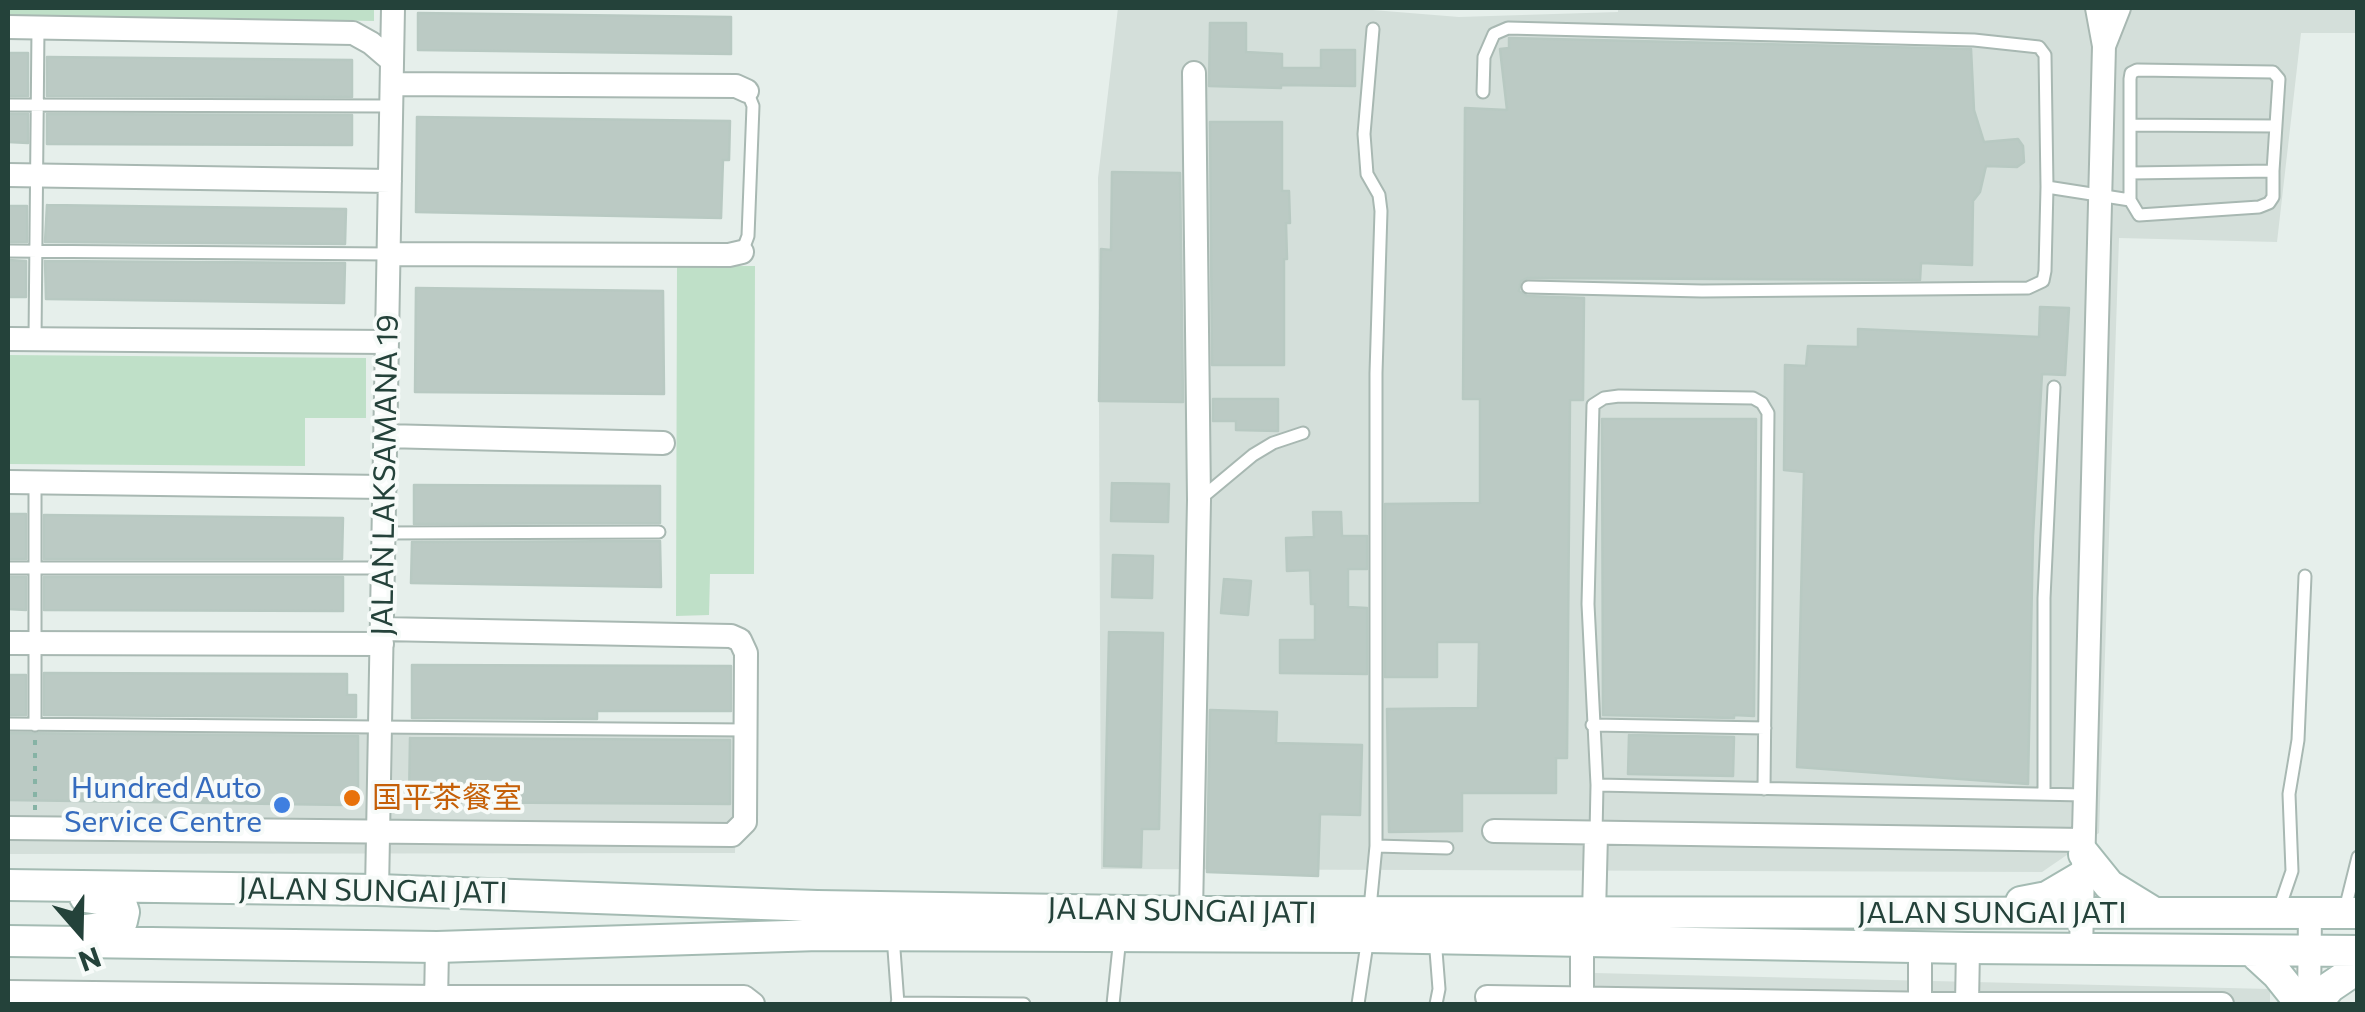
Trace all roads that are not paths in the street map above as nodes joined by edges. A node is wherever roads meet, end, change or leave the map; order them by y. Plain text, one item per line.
1 (393, 8) edge
2 (2097, 8) edge
3 (2119, 8) edge
4 (8, 28) edge
5 (38, 28) junction
6 (1373, 29) dead end
7 (2104, 46) junction
8 (1194, 74) dead end
9 (392, 84) junction
10 (747, 91) joint
11 (1483, 92) dead end
12 (8, 106) edge
13 (36, 106) junction
14 (2130, 125) junction
15 (2276, 126) junction
16 (2273, 172) junction
17 (2130, 173) junction
18 (8, 175) edge
19 (34, 175) junction
20 (390, 180) junction
21 (2046, 188) junction
22 (2100, 194) junction
23 (2130, 200) junction
24 (8, 252) edge
25 (36, 252) junction
26 (742, 252) joint
27 (388, 254) junction
28 (1528, 288) dead end
29 (8, 339) edge
30 (35, 339) junction
31 (387, 342) junction
32 (2054, 387) dead end
33 (1303, 434) dead end
34 (386, 436) junction
35 (663, 443) dead end
36 (8, 482) edge
37 (36, 482) junction
38 (384, 486) junction
39 (1199, 500) junction
40 (659, 532) dead end
41 (384, 533) junction
42 (8, 568) edge
43 (35, 568) junction
44 (383, 568) junction
45 (2305, 576) dead end
46 (382, 636) junction
47 (8, 643) edge
48 (34, 644) junction
49 (8, 724) edge
50 (35, 724) junction
51 (1592, 725) junction
52 (380, 726) junction
53 (1765, 728) junction
54 (745, 730) junction
55 (1597, 785) junction
56 (1764, 789) junction
57 (2044, 794) junction
58 (2084, 795) junction
59 (8, 828) edge
60 (1494, 831) dead end
61 (378, 832) junction
62 (1596, 834) junction
63 (1376, 846) junction
64 (1448, 848) dead end
65 (2083, 857) junction
66 (2358, 858) edge
67 (8, 886) edge
68 (370, 890) junction
69 (1190, 912) junction
70 (2082, 912) junction
71 (2153, 912) junction
72 (2278, 913) junction
73 (2310, 913) junction
74 (2351, 913) edge
75 (1969, 914) junction
76 (1369, 925) junction
77 (1588, 928) junction
78 (892, 936) junction
79 (1120, 938) junction
80 (1435, 938) junction
81 (8, 940) edge
82 (365, 944) junction
83 (437, 946) junction
84 (1920, 947) junction
85 (1968, 948) junction
86 (2080, 950) junction
87 (2252, 951) junction
88 (2310, 951) junction
89 (2358, 951) edge
90 (2358, 968) edge
91 (8, 992) edge
92 (1487, 996) dead end
93 (150, 1000) edge
94 (193, 1000) edge
95 (293, 1000) edge
96 (379, 1001) edge
97 (436, 1001) edge
98 (1593, 1002) edge
99 (753, 1004) edge
100 (898, 1004) edge
101 (983, 1004) edge
102 (1024, 1004) edge
103 (1113, 1004) edge
104 (1358, 1004) edge
105 (1436, 1004) edge
106 (1920, 1004) edge
107 (1940, 1004) edge
108 (1967, 1004) edge
109 (2222, 1004) edge
110 (2301, 1004) edge
111 (2312, 1004) edge

1 - 9 street, JALAN LAKSAMANA 19
2 - 7 street
3 - 7 street
4 - 5 street
5 - 9 street
5 - 13 lane
6 - 63 lane
7 - 22 street
8 - 39 street
9 - 10 street
9 - 13 lane
9 - 20 street, JALAN LAKSAMANA 19
10 - 26 lane
11 - 21 lane
12 - 13 lane
13 - 19 lane
14 - 15 lane
14 - 15 lane
14 - 17 lane
15 - 16 lane
16 - 17 lane
16 - 23 lane
17 - 23 lane
18 - 19 street
19 - 20 street
19 - 25 lane
20 - 27 street, JALAN LAKSAMANA 19
21 - 22 lane
21 - 28 lane
22 - 23 lane
22 - 58 street
24 - 25 lane
25 - 27 lane
25 - 30 lane
26 - 27 street
27 - 31 street, JALAN LAKSAMANA 19
29 - 30 street
30 - 31 street
31 - 34 street, JALAN LAKSAMANA 19
32 - 57 lane
33 - 39 lane
34 - 35 street
34 - 38 street, JALAN LAKSAMANA 19
36 - 37 street
37 - 38 street
37 - 43 lane
38 - 41 street, JALAN LAKSAMANA 19
39 - 69 street
40 - 41 lane
41 - 44 street, JALAN LAKSAMANA 19
42 - 43 lane
43 - 44 lane
43 - 48 lane
44 - 46 street, JALAN LAKSAMANA 19
45 - 72 lane
46 - 48 street
46 - 52 street, JALAN LAKSAMANA 19
46 - 54 street
47 - 48 street
48 - 50 lane
49 - 50 lane
50 - 52 lane
51 - 53 lane
51 - 53 lane
51 - 55 lane
52 - 54 lane
52 - 61 street, JALAN LAKSAMANA 19
53 - 56 lane
54 - 61 street
55 - 56 lane
55 - 62 lane
56 - 57 lane
57 - 58 lane
58 - 65 street
59 - 61 street
60 - 62 street
61 - 68 street, JALAN LAKSAMANA 19
62 - 65 street
62 - 77 street
63 - 64 lane
63 - 76 lane
65 - 70 street
65 - 71 main road
65 - 75 main road
66 - 74 lane
67 - 68 main road, JALAN SUNGAI JATI
67 - 81 main road
68 - 69 main road, JALAN SUNGAI JATI
68 - 82 main road
69 - 76 main road, JALAN SUNGAI JATI
70 - 71 main road, JALAN SUNGAI JATI
70 - 75 main road, JALAN SUNGAI JATI
70 - 86 street
71 - 72 main road, JALAN SUNGAI JATI
72 - 73 main road, JALAN SUNGAI JATI
73 - 74 main road, JALAN SUNGAI JATI
73 - 88 street
75 - 77 main road, JALAN SUNGAI JATI
76 - 77 main road, JALAN SUNGAI JATI
76 - 79 main road, JALAN SUNGAI JATI
76 - 80 main road, JALAN SUNGAI JATI
76 - 104 lane
77 - 80 main road, JALAN SUNGAI JATI
77 - 84 main road, JALAN SUNGAI JATI
77 - 98 street
78 - 79 main road, JALAN SUNGAI JATI
78 - 83 main road, JALAN SUNGAI JATI
78 - 100 lane
79 - 103 lane
80 - 105 lane
81 - 82 main road, JALAN SUNGAI JATI
82 - 83 main road, JALAN SUNGAI JATI
83 - 97 street
84 - 85 main road, JALAN SUNGAI JATI
84 - 106 street
85 - 86 main road, JALAN SUNGAI JATI
85 - 108 street
86 - 87 main road, JALAN SUNGAI JATI
87 - 88 main road, JALAN SUNGAI JATI
87 - 110 main road
88 - 89 main road, JALAN SUNGAI JATI
88 - 111 street
90 - 111 main road
91 - 93 street
92 - 98 street
93 - 94 street
94 - 95 street
95 - 96 street
96 - 97 street
97 - 99 street
98 - 106 street
100 - 101 lane
101 - 102 lane
106 - 107 street
107 - 108 street
108 - 109 street

